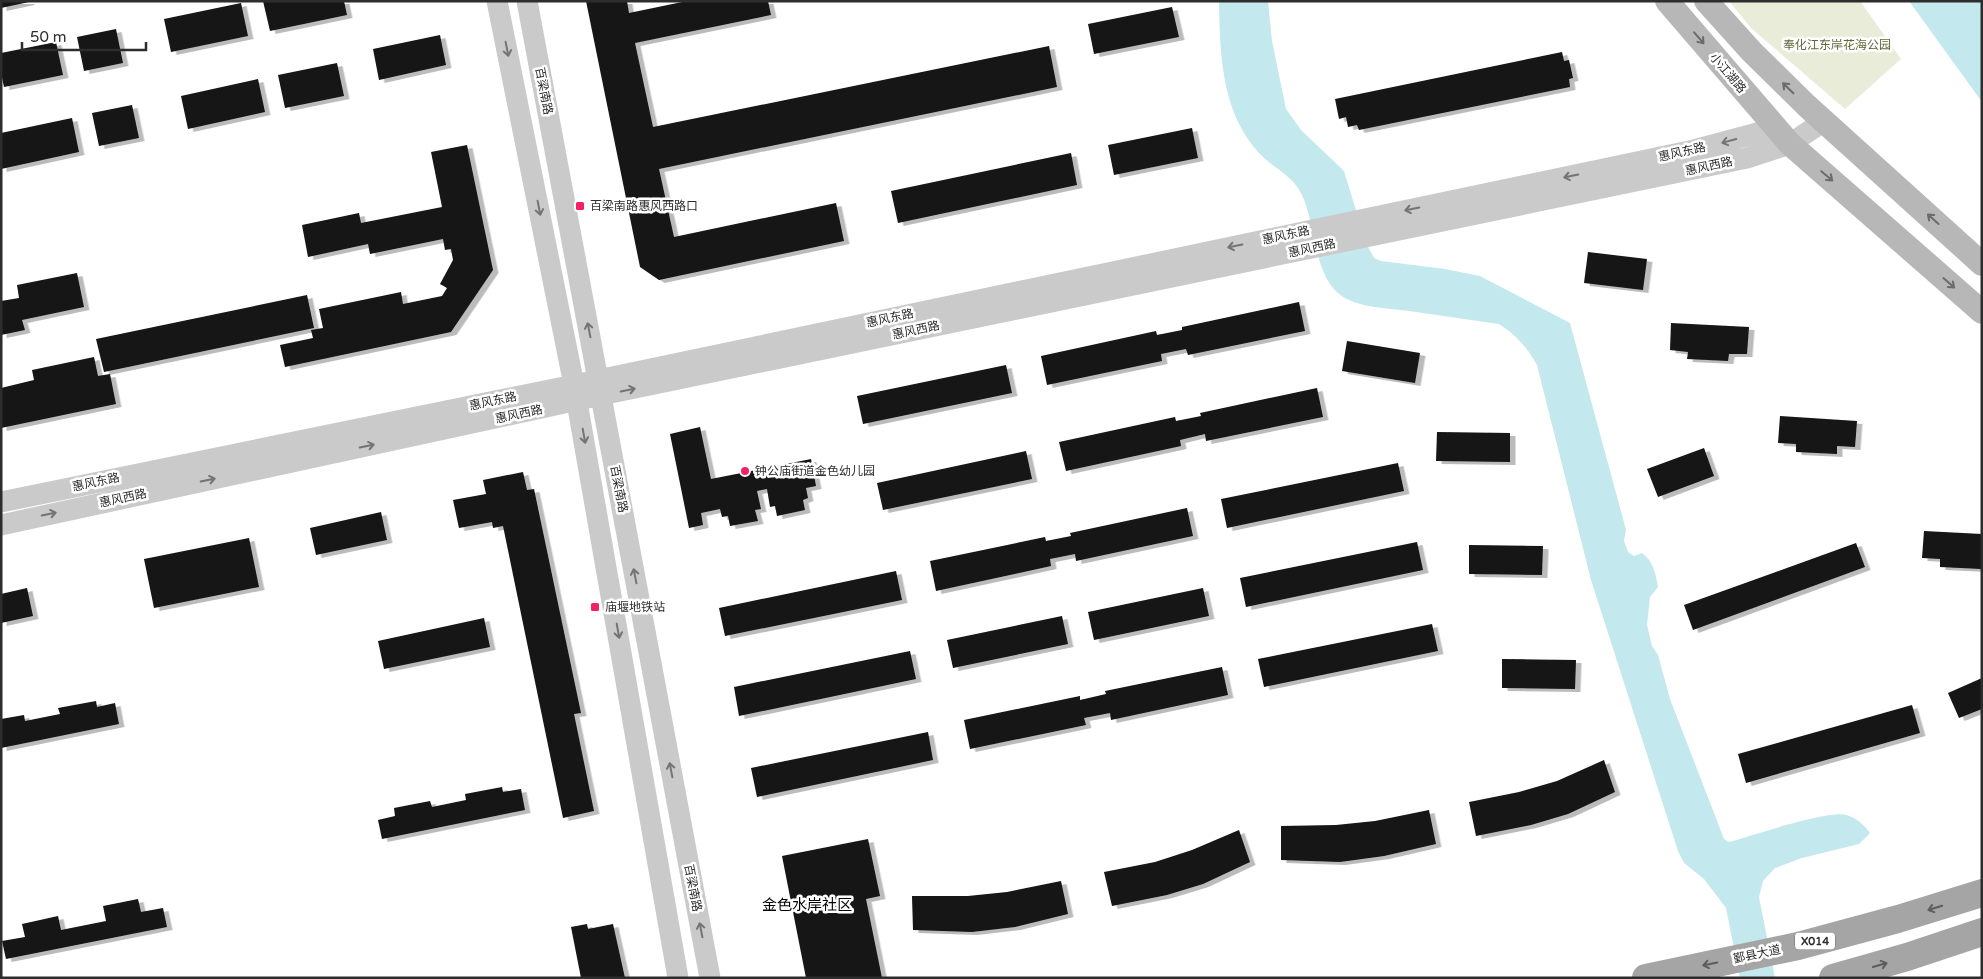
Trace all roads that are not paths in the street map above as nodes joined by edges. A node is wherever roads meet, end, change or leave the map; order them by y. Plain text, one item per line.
1 (497, 1) edge
2 (527, 1) edge
3 (1667, 1) edge
4 (1706, 1) edge
5 (1815, 114) junction
6 (1783, 136) junction
7 (1982, 264) edge
8 (1982, 312) edge
9 (600, 387) junction
10 (576, 393) junction
11 (1, 502) edge
12 (1, 524) edge
13 (1982, 894) edge
14 (1982, 932) edge
15 (678, 978) edge
16 (710, 978) edge
17 (1646, 978) edge
18 (1833, 978) edge

1 -> 10 street, 百梁南路
9 -> 2 street, 百梁南路
3 -> 6 main road, 小江湖路
5 -> 4 main road
5 - 6 main road
7 -> 5 main road
6 -> 8 main road, 小江湖路
6 - 9 street, 惠风东路
9 - 10 street, 惠风东路
16 -> 9 street, 百梁南路
10 - 11 street, 惠风东路
12 -> 10 street, 惠风西路
10 -> 15 street, 百梁南路
13 -> 17 main road, 鄞县大道 / X014
18 -> 14 main road

